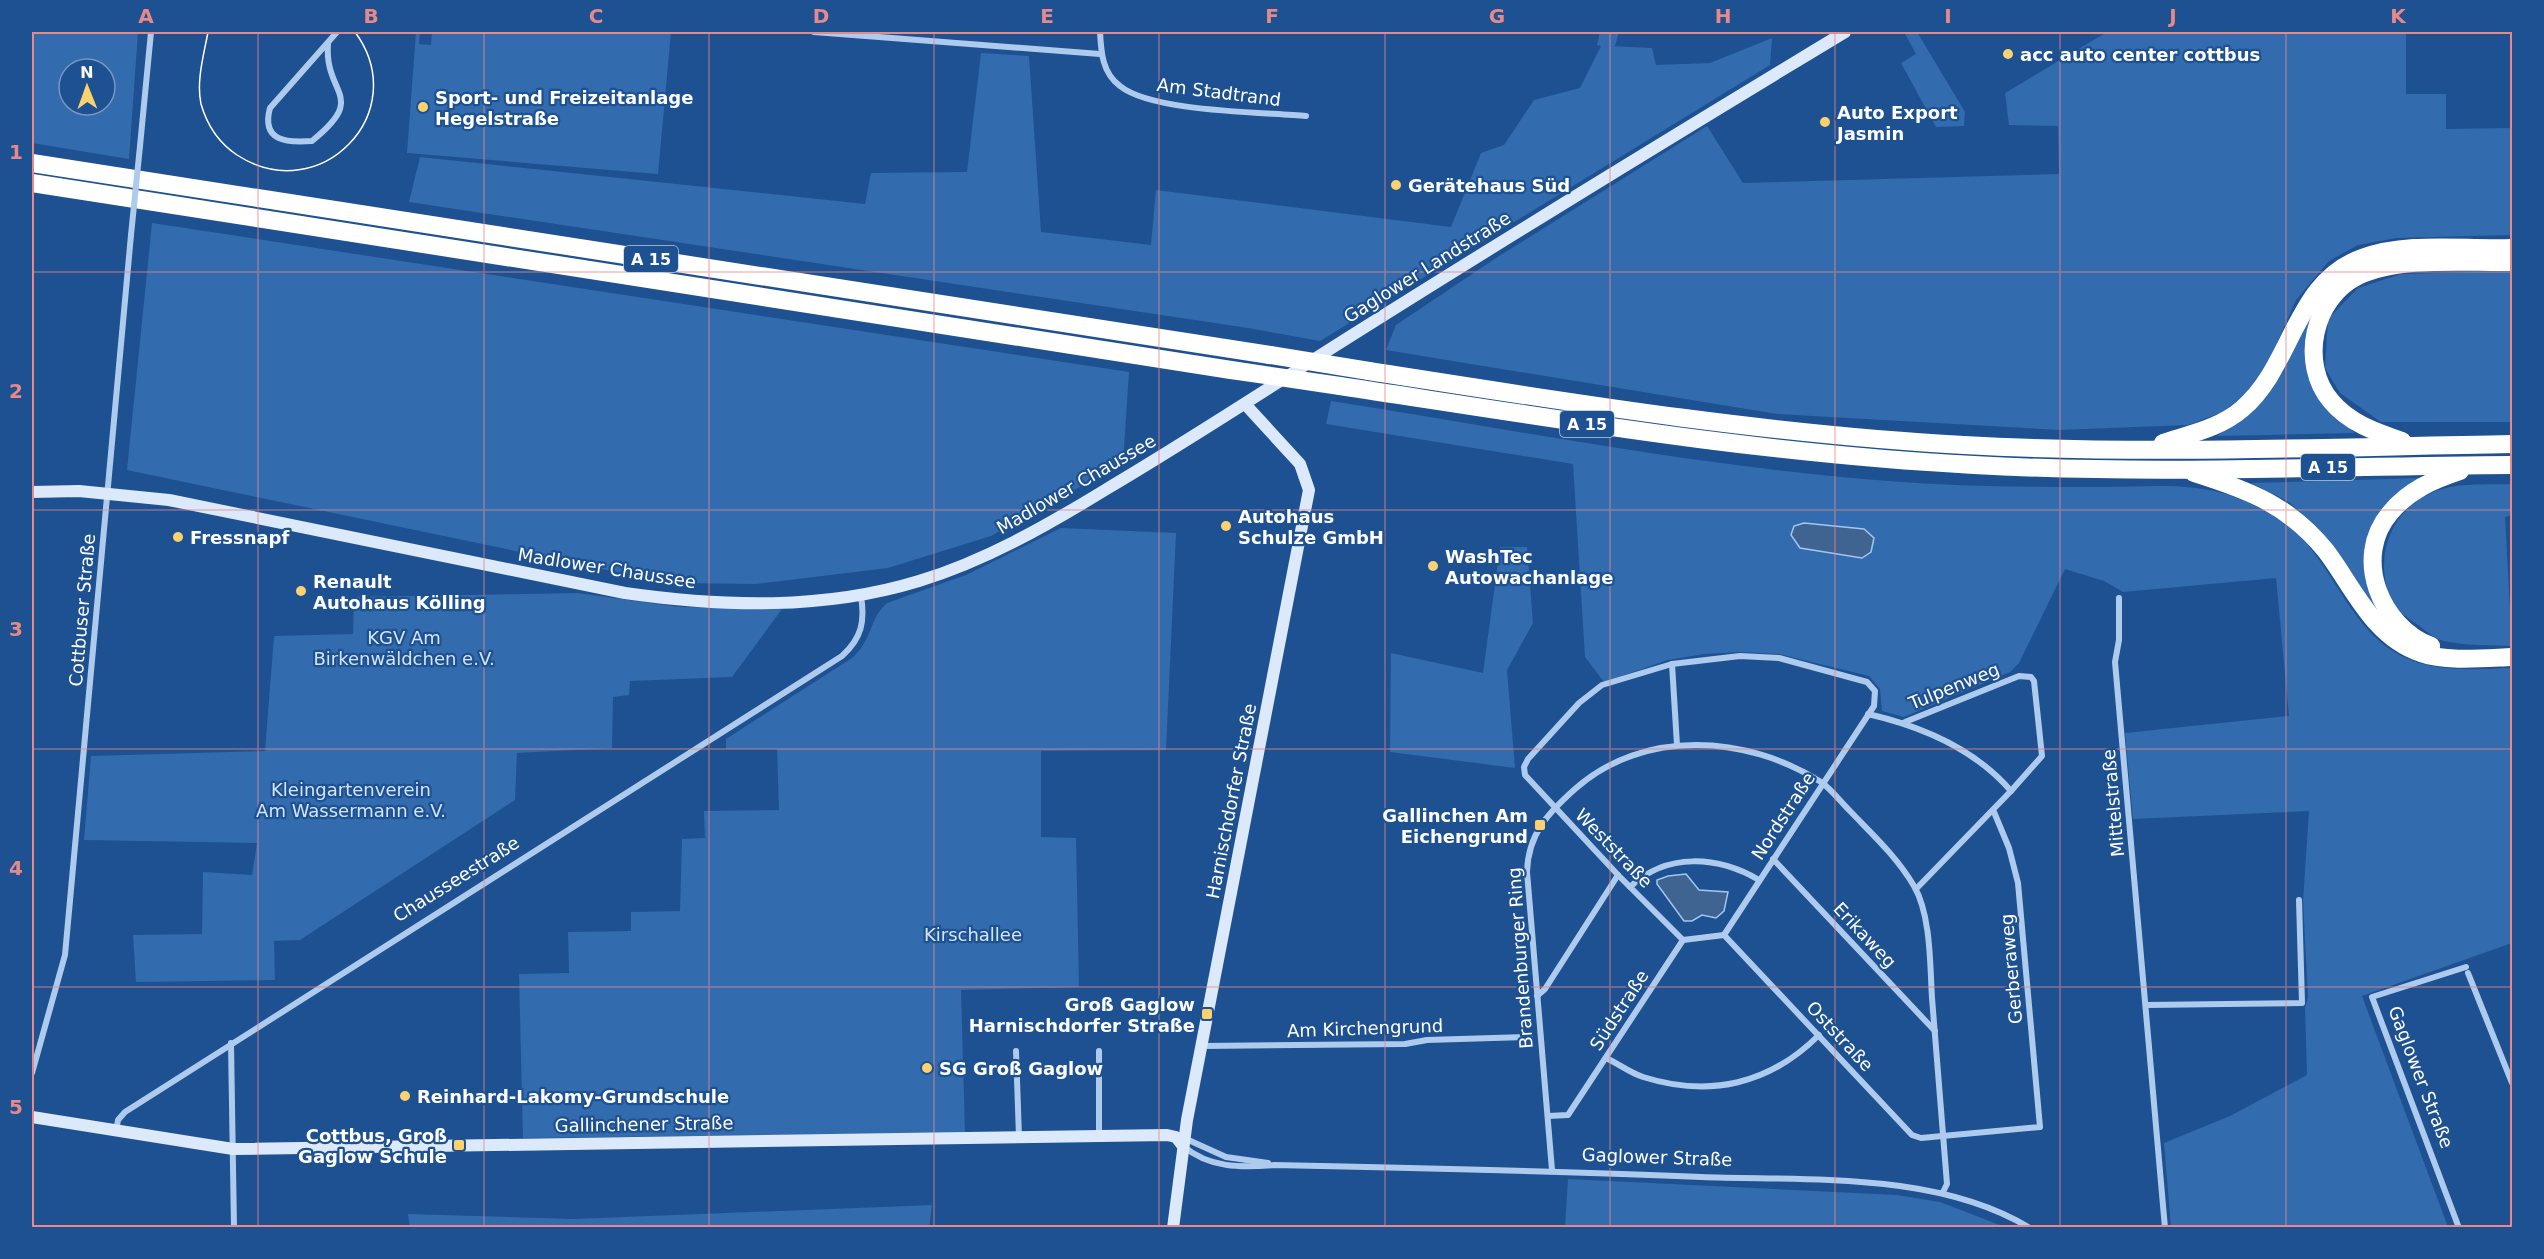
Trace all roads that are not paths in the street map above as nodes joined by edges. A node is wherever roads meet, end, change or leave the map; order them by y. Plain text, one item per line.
1 (151, 32) edge
2 (337, 32) edge
3 (814, 32) edge
4 (1100, 32) edge
5 (1845, 32) edge
6 (328, 44) junction
7 (1100, 54) junction
8 (1306, 117) dead end
9 (32, 163) edge
10 (32, 183) edge
11 (2512, 248) edge
12 (2512, 262) edge
13 (1245, 404) junction
14 (2512, 444) edge
15 (2415, 446) junction
16 (2145, 448) junction
17 (2478, 465) junction
18 (2512, 465) edge
19 (2178, 468) junction
20 (32, 492) edge
21 (108, 493) junction
22 (861, 596) junction
23 (2119, 598) dead end
24 (2464, 657) junction
25 (2512, 657) edge
26 (1672, 664) junction
27 (1868, 714) junction
28 (1905, 722) junction
29 (1677, 745) junction
30 (1823, 783) junction
31 (2011, 791) junction
32 (1555, 807) junction
33 (1994, 812) junction
34 (1773, 859) junction
35 (1618, 875) junction
36 (1759, 880) junction
37 (1630, 887) junction
38 (1916, 889) junction
39 (2299, 900) dead end
40 (1724, 935) junction
41 (1683, 940) junction
42 (1538, 996) junction
43 (2146, 1005) junction
44 (1935, 1031) junction
45 (1819, 1035) junction
46 (1530, 1037) dead end
47 (231, 1043) junction
48 (1201, 1046) junction
49 (1016, 1051) dead end
50 (1099, 1051) dead end
51 (1606, 1058) junction
52 (32, 1073) edge
53 (2512, 1083) edge
54 (1548, 1116) junction
55 (32, 1117) edge
56 (2040, 1127) joint
57 (116, 1132) junction
58 (1099, 1136) junction
59 (1943, 1136) junction
60 (1019, 1137) junction
61 (1179, 1139) junction
62 (233, 1149) junction
63 (1552, 1170) junction
64 (1943, 1192) junction
65 (234, 1227) edge
66 (1173, 1227) edge
67 (2030, 1227) edge
68 (2165, 1227) edge
69 (2459, 1227) edge

1 - 21 street, Cottbuser Straße, bridge
2 - 6 street
3 - 7 street
4 - 7 street, Am Stadtrand
5 - 13 street, Gaglower Landstraße
6 - 6 street
7 - 8 street, Am Stadtrand
9 - 16 highway, A 15, bridge
10 - 19 highway, A 15, bridge
11 - 16 highway
12 - 15 highway
13 - 22 street, Madlower Chaussee
13 - 48 street, Harnischdorfer Straße
14 - 15 highway, A 15
15 - 16 highway, A 15
17 - 18 highway, A 15
17 - 19 highway, A 15
17 - 24 highway
19 - 24 highway
20 - 21 street, Madlower Chaussee
21 - 22 street, Madlower Chaussee
21 - 52 street, Cottbuser Straße
22 - 47 street, Chausseestraße
23 - 43 street, Mittelstraße
24 - 25 highway
26 - 27 street
26 - 29 street
26 - 32 street, Weststraße
27 - 28 street, Tulpenweg
27 - 30 street, Nordstraße
28 - 31 street, Tulpenweg
28 - 31 street, Tulpenweg
29 - 30 street, Brandenburger Ring
29 - 32 street, Brandenburger Ring
30 - 34 street, Nordstraße
30 - 38 street, Brandenburger Ring
31 - 33 street, Tulpenweg
32 - 35 street, Weststraße
32 - 42 street, Brandenburger Ring
33 - 38 street, Tulpenweg
33 - 56 street, Gerberaweg
34 - 36 street, Nordstraße
34 - 44 street, Erikaweg
35 - 37 street, Weststraße
35 - 42 street
36 - 37 street
36 - 40 street, Nordstraße
37 - 41 street, Weststraße
38 - 44 street, Brandenburger Ring
39 - 43 street
40 - 41 street
40 - 45 street, Oststraße
41 - 51 street, Südstraße
42 - 54 street, Brandenburger Ring
43 - 68 street, Mittelstraße
44 - 59 street, Brandenburger Ring
45 - 51 street
45 - 59 street, Oststraße
46 - 48 street, Am Kirchengrund
47 - 57 street, Chausseestraße
47 - 62 street
48 - 61 street, Harnischdorfer Straße
49 - 60 street
50 - 58 street
51 - 54 street, Südstraße
53 - 69 street, Gaglower Straße
54 - 63 street, Brandenburger Ring
55 - 57 street
56 - 59 street, Oststraße
57 - 62 street, Gallinchener Straße
58 - 60 street, Gallinchener Straße
58 - 61 street, Gallinchener Straße
59 - 64 street, Brandenburger Ring
60 - 62 street, Gallinchener Straße
61 - 63 street, Gaglower Straße
61 - 66 street, Harnischdorfer Straße
62 - 65 street
63 - 64 street, Gaglower Straße
64 - 67 street, Gaglower Straße

